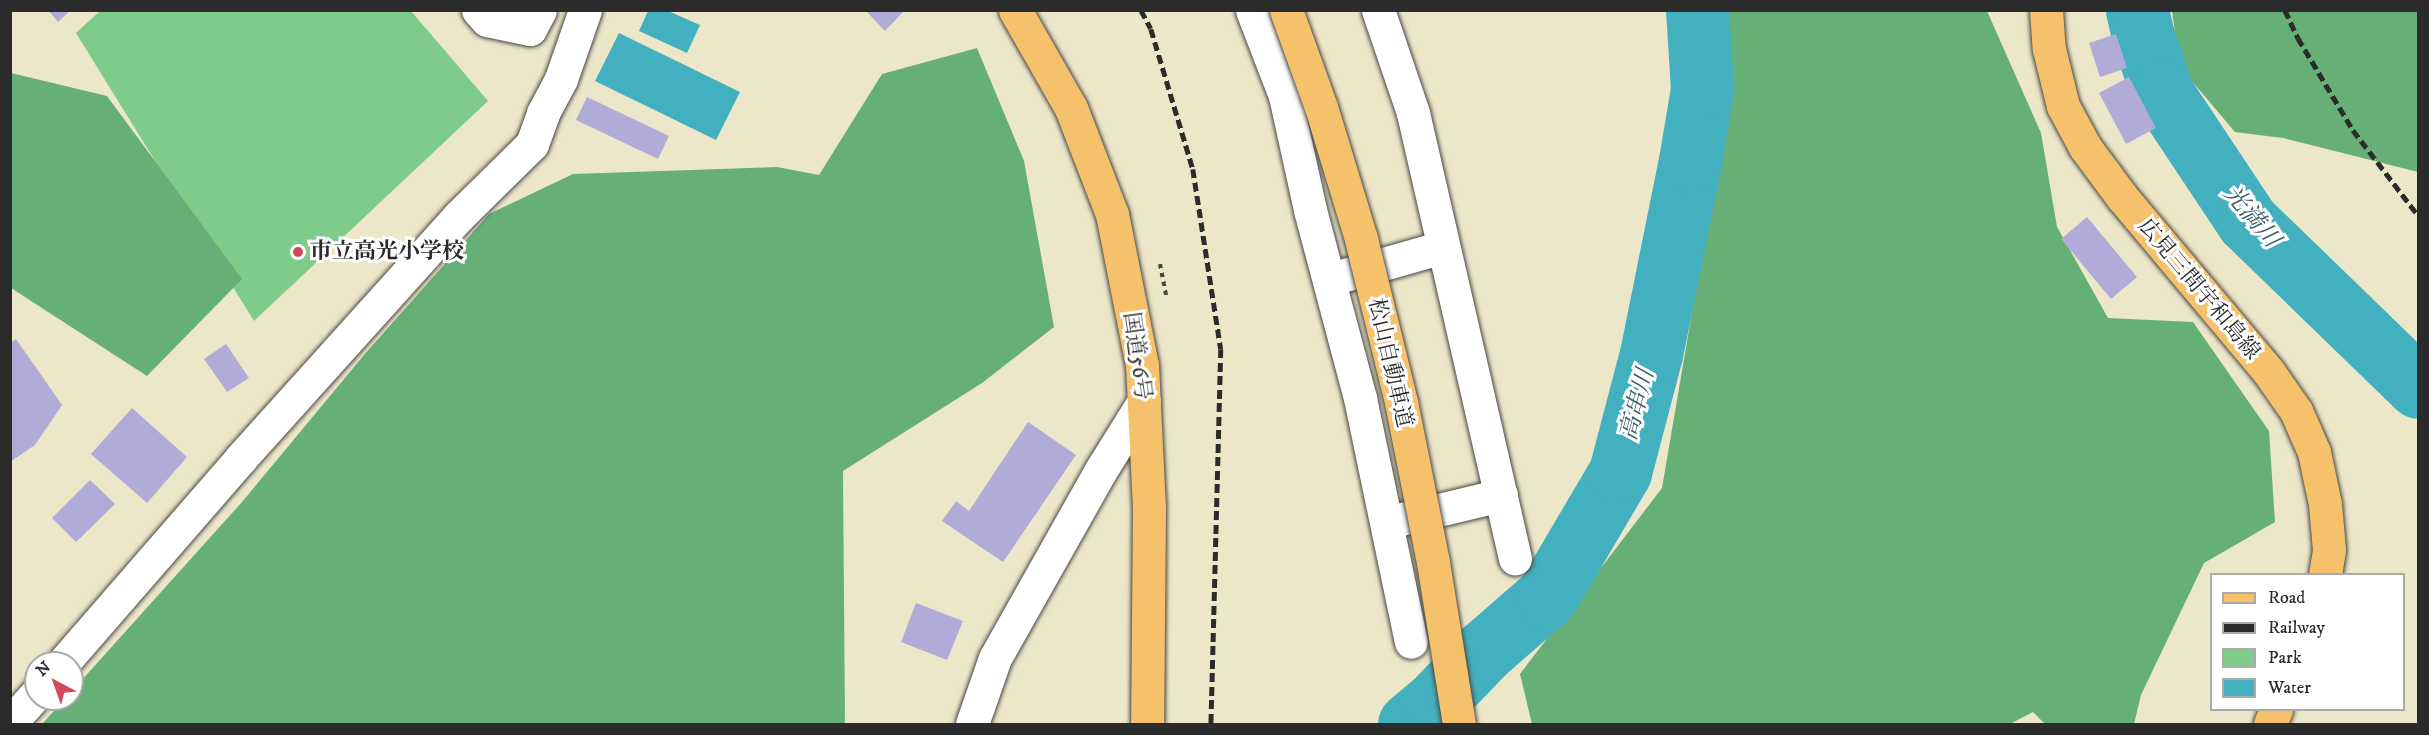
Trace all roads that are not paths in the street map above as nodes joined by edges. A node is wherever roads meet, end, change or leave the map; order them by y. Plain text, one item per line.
1 (478, 10) edge
2 (540, 10) edge
3 (585, 10) edge
4 (1016, 10) edge
5 (1252, 10) edge
6 (1286, 10) edge
7 (1378, 10) edge
8 (2046, 10) edge
9 (1443, 247) junction
10 (1329, 280) junction
11 (1144, 401) junction
12 (1501, 495) junction
13 (1387, 522) junction
14 (1515, 558) dead end
15 (2325, 573) edge
16 (1411, 642) dead end
17 (73, 651) edge
18 (24, 707) edge
19 (10, 723) edge
20 (972, 724) edge
21 (1147, 724) edge
22 (1459, 724) edge

1 - 2 street
3 - 17 street
4 - 11 main road, 国道56号
5 - 10 street
6 - 22 main road, 松山自動車道, bridge
7 - 9 street
8 - 15 main road, 広見三間宇和島線
9 - 10 street
9 - 12 street
10 - 13 street
11 - 20 street
11 - 21 main road, 国道56号
12 - 13 street
12 - 14 street
13 - 16 street
18 - 19 street

